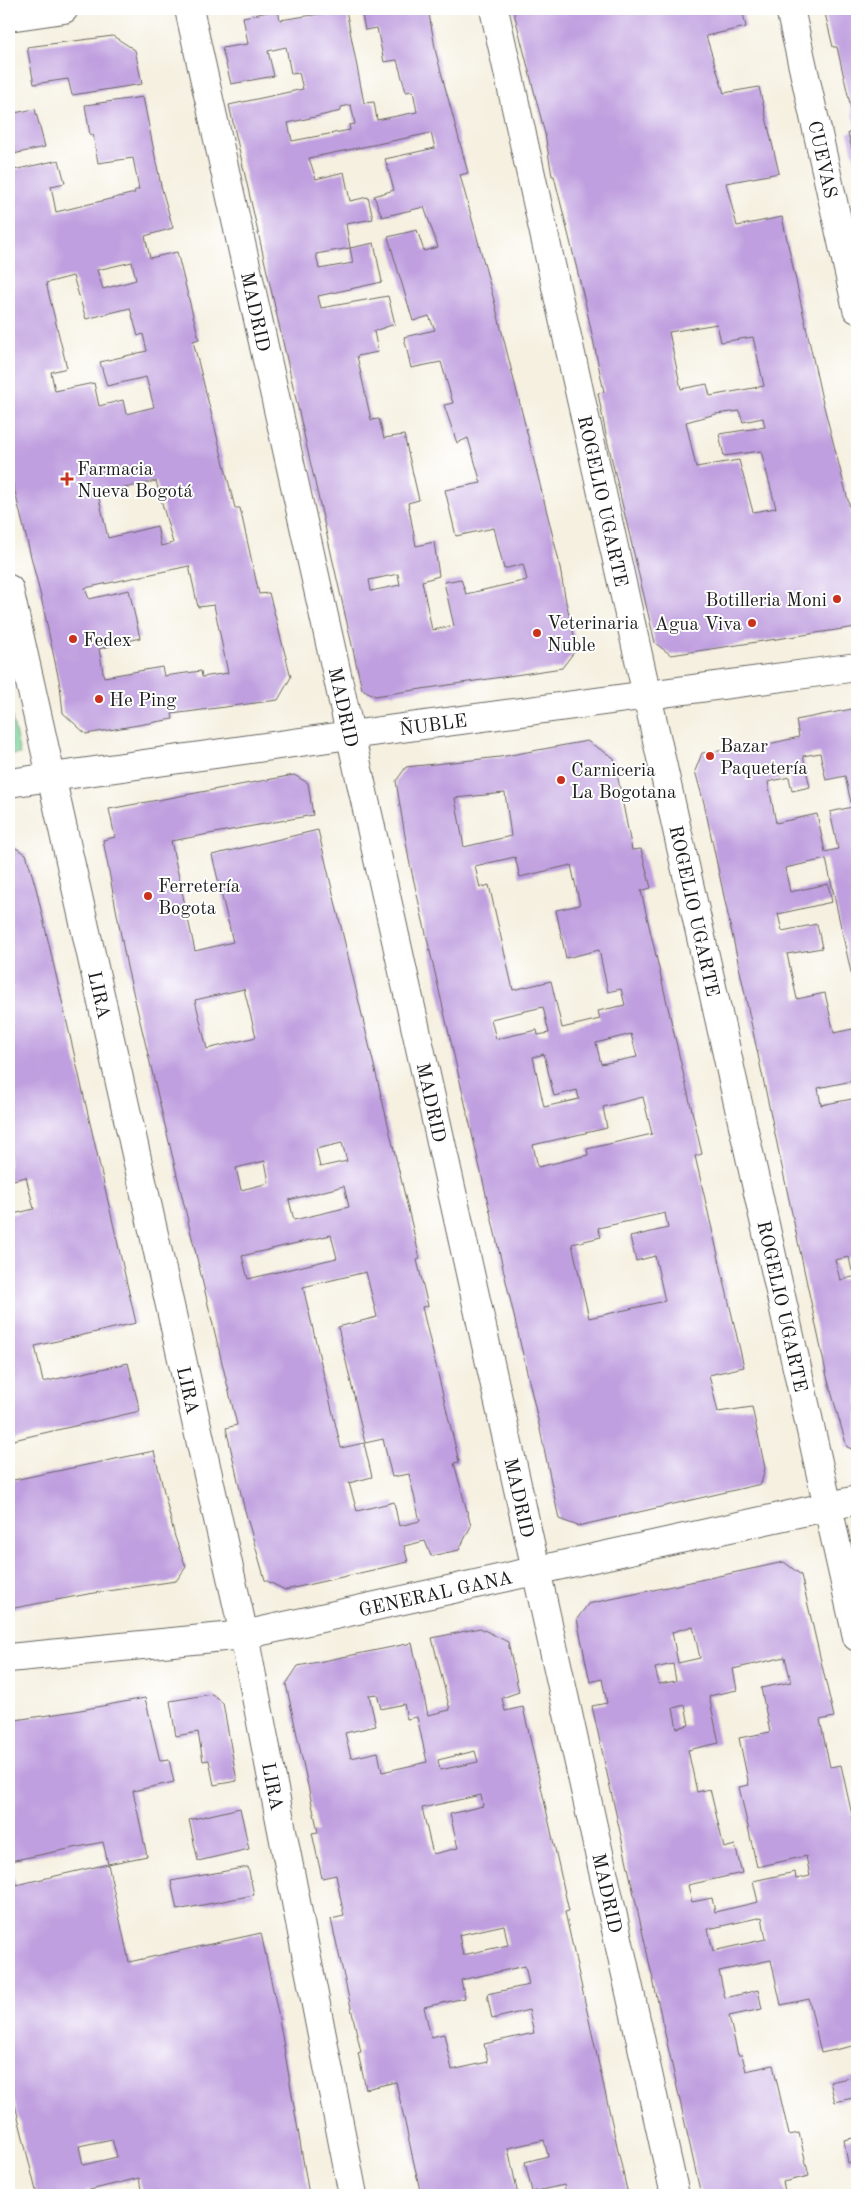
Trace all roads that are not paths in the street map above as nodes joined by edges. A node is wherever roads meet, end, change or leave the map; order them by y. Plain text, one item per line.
1 (64, 9) edge
2 (190, 9) edge
3 (494, 9) edge
4 (790, 9) edge
5 (9, 16) edge
6 (857, 310) edge
7 (9, 590) edge
8 (857, 667) edge
9 (647, 694) junction
10 (350, 734) junction
11 (50, 777) junction
12 (9, 783) edge
13 (857, 1500) edge
14 (828, 1506) junction
15 (536, 1571) junction
16 (244, 1635) junction
17 (857, 1637) edge
18 (9, 1658) edge
19 (353, 2195) edge
20 (674, 2195) edge

1 - 5 street
2 - 10 street, MADRID
3 - 9 street, ROGELIO UGARTE
4 - 6 street, CUEVAS
7 - 11 street, LIRA
8 - 9 street, ÑUBLE
9 - 10 street, ÑUBLE
9 - 14 street, ROGELIO UGARTE
10 - 11 street, ÑUBLE
10 - 15 street, MADRID
11 - 12 street, ÑUBLE
11 - 16 street, LIRA
13 - 14 street, GENERAL GANA
14 - 15 street, GENERAL GANA
14 - 17 street, ROGELIO UGARTE
15 - 16 street, GENERAL GANA
15 - 20 street, MADRID
16 - 18 street, GENERAL GANA
16 - 19 street, LIRA

